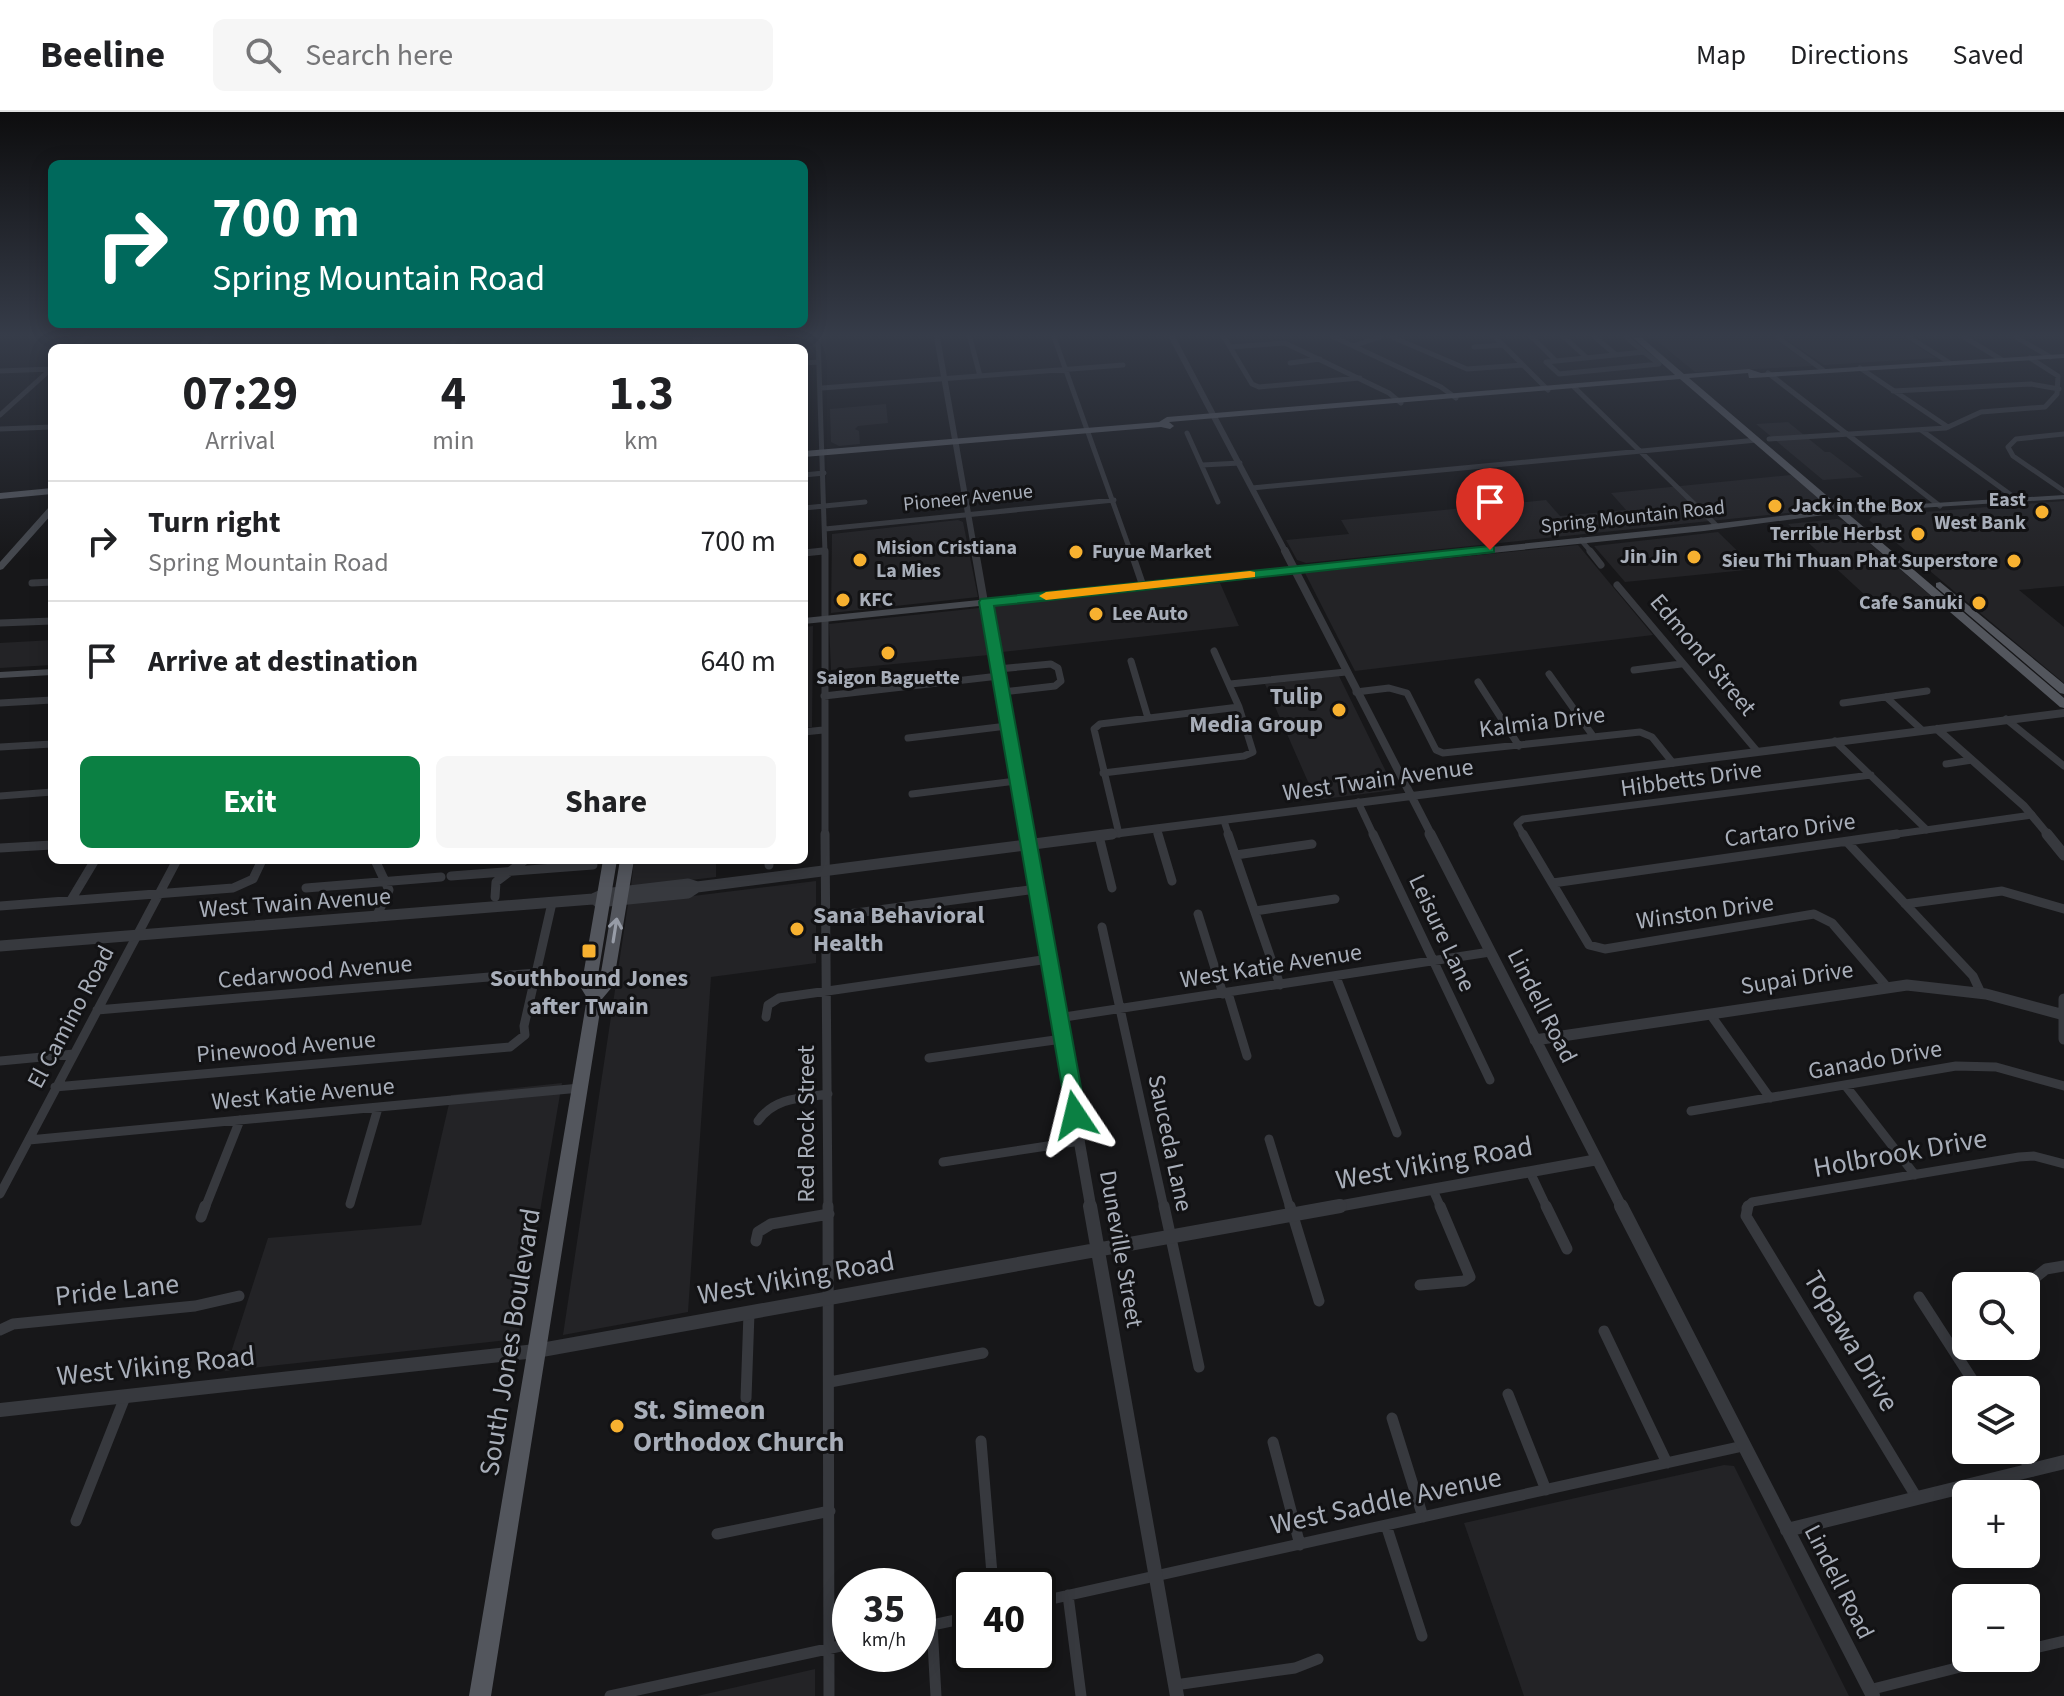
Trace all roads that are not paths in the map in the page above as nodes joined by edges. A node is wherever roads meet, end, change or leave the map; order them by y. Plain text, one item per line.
1 (822, 411) edge
2 (952, 411) edge
3 (1081, 411) edge
4 (1212, 411) edge
5 (1308, 411) edge
6 (1602, 411) edge
7 (1726, 411) edge
8 (1733, 411) edge
9 (1816, 411) edge
10 (1923, 411) edge
11 (1995, 411) edge
12 (1216, 419) junction
13 (48, 427) edge
14 (1948, 427) junction
15 (0, 429) edge
16 (1920, 429) junction
17 (1088, 430) junction
18 (1187, 433) dead end
19 (1849, 434) junction
20 (2064, 434) edge
21 (1769, 439) junction
22 (1757, 440) junction
23 (957, 441) junction
24 (1641, 451) junction
25 (823, 453) junction
26 (808, 454) edge
27 (1240, 463) junction
28 (1202, 465) junction
29 (824, 473) junction
30 (808, 475) edge
31 (1252, 488) junction
32 (48, 491) edge
33 (2064, 494) edge
34 (0, 497) edge
35 (48, 497) edge
36 (1114, 500) junction
37 (2018, 500) junction
38 (865, 502) dead end
39 (1218, 502) dead end
40 (825, 506) junction
41 (1940, 506) junction
42 (808, 508) edge
43 (48, 513) edge
44 (1848, 513) junction
45 (970, 514) junction
46 (1717, 526) junction
47 (825, 529) junction
48 (1581, 540) junction
49 (825, 551) junction
50 (808, 553) edge
51 (1601, 565) dead end
52 (0, 567) edge
53 (1294, 570) junction
54 (48, 582) edge
55 (32, 583) dead end
56 (1617, 585) dead end
57 (1143, 586) junction
58 (1947, 597) junction
59 (986, 602) junction
60 (824, 619) junction
61 (48, 621) edge
62 (808, 621) edge
63 (1976, 622) junction
64 (0, 623) edge
65 (1214, 651) dead end
66 (1131, 661) dead end
67 (1681, 664) junction
68 (1634, 670) dead end
69 (48, 672) edge
70 (1346, 672) junction
71 (998, 673) junction
72 (1549, 674) dead end
73 (0, 675) edge
74 (1478, 682) dead end
75 (1230, 684) junction
76 (2064, 690) edge
77 (1927, 691) dead end
78 (1002, 692) junction
79 (1356, 692) junction
80 (824, 696) junction
81 (1886, 697) junction
82 (48, 700) edge
83 (0, 703) edge
84 (1843, 703) dead end
85 (2064, 704) edge
86 (1239, 707) junction
87 (2064, 713) edge
88 (1148, 718) junction
89 (2006, 719) junction
90 (1007, 726) junction
91 (1937, 729) junction
92 (823, 730) junction
93 (1922, 730) junction
94 (808, 732) edge
95 (1593, 736) junction
96 (908, 738) dead end
97 (1835, 741) junction
98 (48, 744) edge
99 (1519, 746) junction
100 (0, 747) edge
101 (1757, 751) junction
102 (1972, 760) junction
103 (1673, 763) junction
104 (1946, 764) dead end
105 (2064, 766) edge
106 (1103, 773) junction
107 (1871, 775) junction
108 (1016, 781) junction
109 (48, 792) edge
110 (912, 794) dead end
111 (1410, 795) junction
112 (0, 796) edge
113 (1358, 802) junction
114 (2032, 815) junction
115 (1224, 821) junction
116 (1156, 829) junction
117 (1927, 830) junction
118 (1119, 834) junction
119 (1099, 836) junction
120 (1847, 842) junction
121 (1312, 844) dead end
122 (48, 845) edge
123 (1027, 845) junction
124 (0, 848) edge
125 (1236, 855) junction
126 (2064, 855) edge
127 (93, 864) edge
128 (175, 864) edge
129 (260, 864) edge
130 (377, 864) edge
131 (519, 864) edge
132 (609, 864) edge
133 (626, 864) edge
134 (593, 865) dead end
135 (825, 871) junction
136 (508, 872) junction
137 (1172, 881) dead end
138 (1553, 883) junction
139 (386, 884) junction
140 (306, 888) dead end
141 (1112, 888) dead end
142 (1036, 889) junction
143 (159, 894) junction
144 (621, 897) junction
145 (600, 899) junction
146 (1335, 899) dead end
147 (71, 900) junction
148 (493, 903) junction
149 (552, 903) junction
150 (1905, 904) junction
151 (0, 906) edge
152 (2064, 909) edge
153 (1255, 911) junction
154 (1198, 914) dead end
155 (376, 917) junction
156 (826, 917) junction
157 (1102, 927) dead end
158 (137, 936) junction
159 (0, 946) edge
160 (1490, 952) junction
161 (1049, 959) junction
162 (1433, 961) junction
163 (536, 973) junction
164 (1336, 977) junction
165 (1280, 985) junction
166 (1887, 987) junction
167 (828, 991) junction
168 (1980, 991) junction
169 (1226, 993) junction
170 (595, 997) junction
171 (2064, 999) edge
172 (1120, 1009) junction
173 (97, 1010) junction
174 (1710, 1014) junction
175 (2063, 1014) edge
176 (766, 1017) dead end
177 (1058, 1018) junction
178 (1062, 1039) junction
179 (2064, 1039) edge
180 (1535, 1040) junction
181 (74, 1054) junction
182 (1247, 1056) dead end
183 (929, 1058) dead end
184 (0, 1061) edge
185 (1490, 1080) dead end
186 (1845, 1085) junction
187 (2064, 1086) edge
188 (55, 1087) junction
189 (581, 1088) junction
190 (828, 1094) junction
191 (1770, 1098) junction
192 (378, 1108) junction
193 (1691, 1111) dead end
194 (240, 1120) junction
195 (758, 1121) dead end
196 (1397, 1133) dead end
197 (1269, 1139) dead end
198 (29, 1140) junction
199 (1080, 1141) junction
200 (1595, 1160) junction
201 (943, 1162) dead end
202 (2064, 1164) edge
203 (1530, 1172) junction
204 (1915, 1175) junction
205 (1433, 1190) junction
206 (0, 1194) edge
207 (350, 1204) dead end
208 (1746, 1208) joint
209 (829, 1214) junction
210 (1293, 1216) junction
211 (201, 1217) dead end
212 (1170, 1238) junction
213 (756, 1241) dead end
214 (1567, 1249) dead end
215 (1099, 1250) junction
216 (2064, 1266) edge
217 (2038, 1272) edge
218 (1420, 1285) dead end
219 (239, 1296) dead end
220 (1919, 1297) dead end
221 (829, 1299) junction
222 (1319, 1301) dead end
223 (749, 1313) junction
224 (0, 1330) edge
225 (1604, 1331) dead end
226 (536, 1351) junction
227 (983, 1353) dead end
228 (1199, 1367) dead end
229 (1970, 1376) edge
230 (830, 1382) junction
231 (1508, 1394) dead end
232 (125, 1396) junction
233 (746, 1398) dead end
234 (0, 1410) edge
235 (1392, 1418) dead end
236 (981, 1441) dead end
237 (1273, 1442) dead end
238 (1743, 1446) junction
239 (2064, 1462) edge
240 (1667, 1463) junction
241 (2028, 1464) edge
242 (2032, 1471) junction
243 (1546, 1490) junction
244 (1917, 1498) junction
245 (830, 1511) junction
246 (1423, 1517) junction
247 (76, 1521) dead end
248 (1386, 1525) junction
249 (1787, 1530) junction
250 (717, 1534) dead end
251 (1300, 1545) junction
252 (992, 1568) edge
253 (1156, 1577) junction
254 (1068, 1595) junction
255 (1056, 1598) edge
256 (1422, 1636) dead end
257 (2064, 1641) edge
258 (832, 1647) edge
259 (2040, 1647) edge
260 (829, 1648) junction
261 (1318, 1659) dead end
262 (1952, 1670) edge
263 (932, 1672) edge
264 (1176, 1690) edge
265 (1871, 1693) edge
266 (480, 1696) edge
267 (610, 1696) edge
268 (829, 1696) edge
269 (936, 1696) edge
270 (1081, 1696) edge

1 - 25 street, Red Rock Street
2 - 23 street, Duneville Street
3 - 17 street
4 - 12 street, Lindell Road
5 - 12 main road
6 - 24 street
7 - 22 main road
8 - 21 main road
9 - 19 street
10 - 14 street
11 - 14 street
12 - 17 main road
12 - 27 street, Lindell Road
13 - 15 street
14 - 16 street
16 - 19 street
16 - 37 street
17 - 23 main road
17 - 36 street
18 - 28 street
19 - 21 street
19 - 41 street
20 - 33 street
21 - 44 main road
22 - 24 street
22 - 44 main road
23 - 25 main road
23 - 45 street, Duneville Street
24 - 31 street
24 - 46 street
25 - 26 main road
25 - 29 street, Red Rock Street
27 - 28 street
27 - 31 street, Lindell Road
28 - 39 street
29 - 30 street
29 - 40 street, Red Rock Street
31 - 53 street, Lindell Road
32 - 34 main road
33 - 37 main road, Spring Mountain Road
34 - 35 main road
36 - 45 street, Pioneer Avenue
36 - 57 street
37 - 41 main road, Spring Mountain Road
38 - 40 street
40 - 42 street
40 - 47 street, Red Rock Street
41 - 44 main road, Spring Mountain Road
43 - 52 main road
44 - 46 main road, Spring Mountain Road
44 - 58 main road
44 - 58 main road
45 - 47 street, Pioneer Avenue
45 - 59 street, Duneville Street
46 - 48 main road, Spring Mountain Road
47 - 49 street, Red Rock Street
48 - 51 street
48 - 53 main road, Spring Mountain Road
49 - 50 street
49 - 60 street, Red Rock Street
53 - 57 main road, Spring Mountain Road
53 - 70 street, Lindell Road
54 - 55 street
56 - 67 street, Edmond Street
57 - 59 main road, Spring Mountain Road
58 - 63 main road
59 - 60 main road, Spring Mountain Road
59 - 71 street, Duneville Street
60 - 62 main road, Spring Mountain Road
60 - 80 street, Red Rock Street
61 - 64 street
63 - 76 main road
63 - 85 main road
65 - 75 street
66 - 88 street
67 - 68 street
67 - 101 street, Edmond Street
69 - 73 main road
70 - 75 street
70 - 79 street, Lindell Road
71 - 78 street, Duneville Street
71 - 78 street
71 - 80 street
72 - 95 street
74 - 99 street
75 - 86 street
77 - 81 street
78 - 90 street, Duneville Street
79 - 99 street, Kalmia Drive
79 - 111 street, Lindell Road
80 - 92 street, Red Rock Street
81 - 84 street
81 - 93 street
82 - 83 street
86 - 88 street
86 - 106 street
87 - 89 street, West Twain Avenue
88 - 106 street
89 - 91 street, West Twain Avenue
89 - 105 street
90 - 96 street
90 - 108 street, Duneville Street
91 - 93 street, West Twain Avenue
91 - 102 street
92 - 94 street
92 - 135 street, Red Rock Street
93 - 97 street, West Twain Avenue
95 - 99 street, Kalmia Drive
95 - 103 street, Kalmia Drive
97 - 101 street, West Twain Avenue
97 - 107 street
98 - 100 street
101 - 103 street, West Twain Avenue
102 - 104 street
102 - 114 street
103 - 111 street, West Twain Avenue
106 - 118 street
107 - 117 street
107 - 138 street, Hibbetts Drive
108 - 110 street
108 - 123 street, Duneville Street
109 - 112 street
111 - 113 street, West Twain Avenue
111 - 160 street, Lindell Road
113 - 115 street, West Twain Avenue
113 - 162 street, Leisure Lane
114 - 117 street, Cartaro Drive
114 - 126 street
115 - 116 street, West Twain Avenue
115 - 125 street
116 - 118 street, West Twain Avenue
116 - 137 street
117 - 120 street, Cartaro Drive
118 - 119 street, West Twain Avenue
119 - 123 street, West Twain Avenue
119 - 141 street
120 - 138 street, Cartaro Drive
120 - 150 street
121 - 125 street
122 - 124 street
123 - 135 street, West Twain Avenue
123 - 142 street, Duneville Street
125 - 153 street
127 - 147 street
128 - 143 street, El Camino Road
129 - 143 street
130 - 139 street
131 - 136 street
132 - 145 main road, South Jones Boulevard
133 - 144 main road, South Jones Boulevard
134 - 136 street
135 - 144 street, West Twain Avenue
135 - 156 street, Red Rock Street
136 - 139 street
136 - 148 street
138 - 166 street, Winston Drive
139 - 140 street
139 - 155 street
142 - 156 street
142 - 161 street, Duneville Street
143 - 147 street
143 - 158 street, El Camino Road
144 - 145 street, West Twain Avenue
170 -> 144 main road, South Jones Boulevard
145 - 149 street, West Twain Avenue
145 - 170 main road, South Jones Boulevard
146 - 153 street
147 - 151 street
148 - 149 street, West Twain Avenue
148 - 155 street, West Twain Avenue
149 - 163 street
150 - 152 street
150 - 168 street
153 - 165 street
154 - 169 street
155 - 158 street, West Twain Avenue
156 - 167 street, Red Rock Street
157 - 172 street, Sauceda Lane
158 - 159 street, West Twain Avenue
158 - 173 street, El Camino Road
160 - 162 street, West Katie Avenue
160 - 180 street, Lindell Road
161 - 167 street
161 - 177 street, Duneville Street
162 - 164 street, West Katie Avenue
162 - 185 street, Leisure Lane
163 - 173 street, Cedarwood Avenue
163 - 188 street, Pinewood Avenue
164 - 165 street, West Katie Avenue
164 - 196 street
165 - 169 street, West Katie Avenue
166 - 168 street, Supai Drive
166 - 174 street, Supai Drive
167 - 176 street
167 - 190 street, Red Rock Street
168 - 175 street, Supai Drive
169 - 172 street, West Katie Avenue
169 - 182 street
170 - 189 main road, South Jones Boulevard
171 - 175 street
172 - 177 street, West Katie Avenue
172 - 212 street, Sauceda Lane
173 - 181 street, El Camino Road
174 - 180 street, Supai Drive
174 - 191 street
175 - 179 street
177 - 178 street, Duneville Street
178 - 183 street
178 - 199 street, Duneville Street
180 - 200 street, Lindell Road
181 - 184 street
181 - 188 street, El Camino Road
186 - 187 street, Ganado Drive
186 - 191 street, Ganado Drive
186 - 204 street
188 - 198 street, El Camino Road
189 - 192 street, West Katie Avenue
189 - 226 main road, South Jones Boulevard
190 - 195 street
190 - 209 street, Red Rock Street
191 - 193 street, Ganado Drive
192 - 194 street, West Katie Avenue
192 - 207 street
194 - 198 street, West Katie Avenue
194 - 211 street
197 - 210 street
198 - 206 street, El Camino Road
199 - 201 street
199 - 215 street, Duneville Street
200 - 203 street, West Viking Road
200 - 238 street, Lindell Road
202 - 204 street, Holbrook Drive
203 - 205 street, West Viking Road
203 - 214 street
204 - 208 street, Holbrook Drive
205 - 210 street, West Viking Road
205 - 218 street
208 - 244 street, Topawa Drive
209 - 213 street
209 - 221 street, Red Rock Street
210 - 212 street, West Viking Road
210 - 222 street
212 - 215 street, West Viking Road
212 - 228 street, Sauceda Lane
215 - 221 street, West Viking Road
215 - 253 street, Duneville Street
216 - 217 street
219 - 224 street, Pride Lane
220 - 229 street
221 - 223 street, West Viking Road
221 - 230 street, Red Rock Street
223 - 226 street, West Viking Road
223 - 233 street
225 - 240 street
226 - 232 street, West Viking Road
226 - 266 main road, South Jones Boulevard
227 - 230 street
230 - 245 street, Red Rock Street
231 - 243 street
232 - 234 street, West Viking Road
232 - 247 street
235 - 246 street
236 - 252 street
237 - 251 street
238 - 240 street, West Saddle Avenue
238 - 249 street, Lindell Road
239 - 242 street
240 - 243 street, West Saddle Avenue
241 - 242 street
242 - 244 street
243 - 246 street, West Saddle Avenue
244 - 249 street
245 - 250 street
245 - 260 street, Red Rock Street
246 - 248 street, West Saddle Avenue
248 - 251 street, West Saddle Avenue
248 - 256 street
249 - 265 street, Lindell Road
251 - 253 street, West Saddle Avenue
253 - 254 street, West Saddle Avenue
253 - 264 street, Duneville Street
254 - 255 street, West Saddle Avenue
254 - 270 street
257 - 259 street
258 - 260 street
260 - 267 street
260 - 268 street, Red Rock Street
261 - 264 street
262 - 265 street
263 - 269 street

